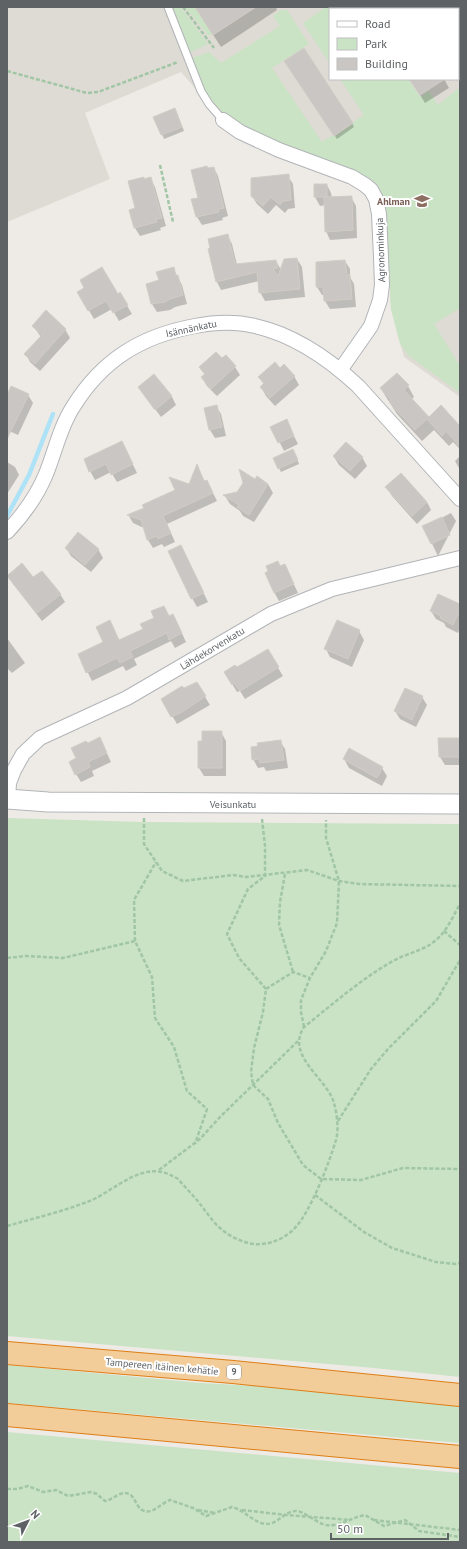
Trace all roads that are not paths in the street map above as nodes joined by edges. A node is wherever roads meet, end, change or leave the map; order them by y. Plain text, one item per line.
1 (168, 7) edge
2 (223, 120) joint
3 (340, 370) junction
4 (460, 499) edge
5 (7, 532) edge
6 (460, 558) edge
7 (7, 799) edge
8 (460, 804) edge
9 (7, 1353) edge
10 (460, 1395) edge
11 (7, 1415) edge
12 (460, 1457) edge

1 - 2 lane
2 - 3 street, Agronominkuja
3 - 4 street, Isännänkatu
3 - 5 street, Isännänkatu
6 - 7 street, Lähdekorvenkatu
7 - 8 street, Veisunkatu
9 - 10 highway, Tampereen itäinen kehätie / 9
11 - 12 highway

